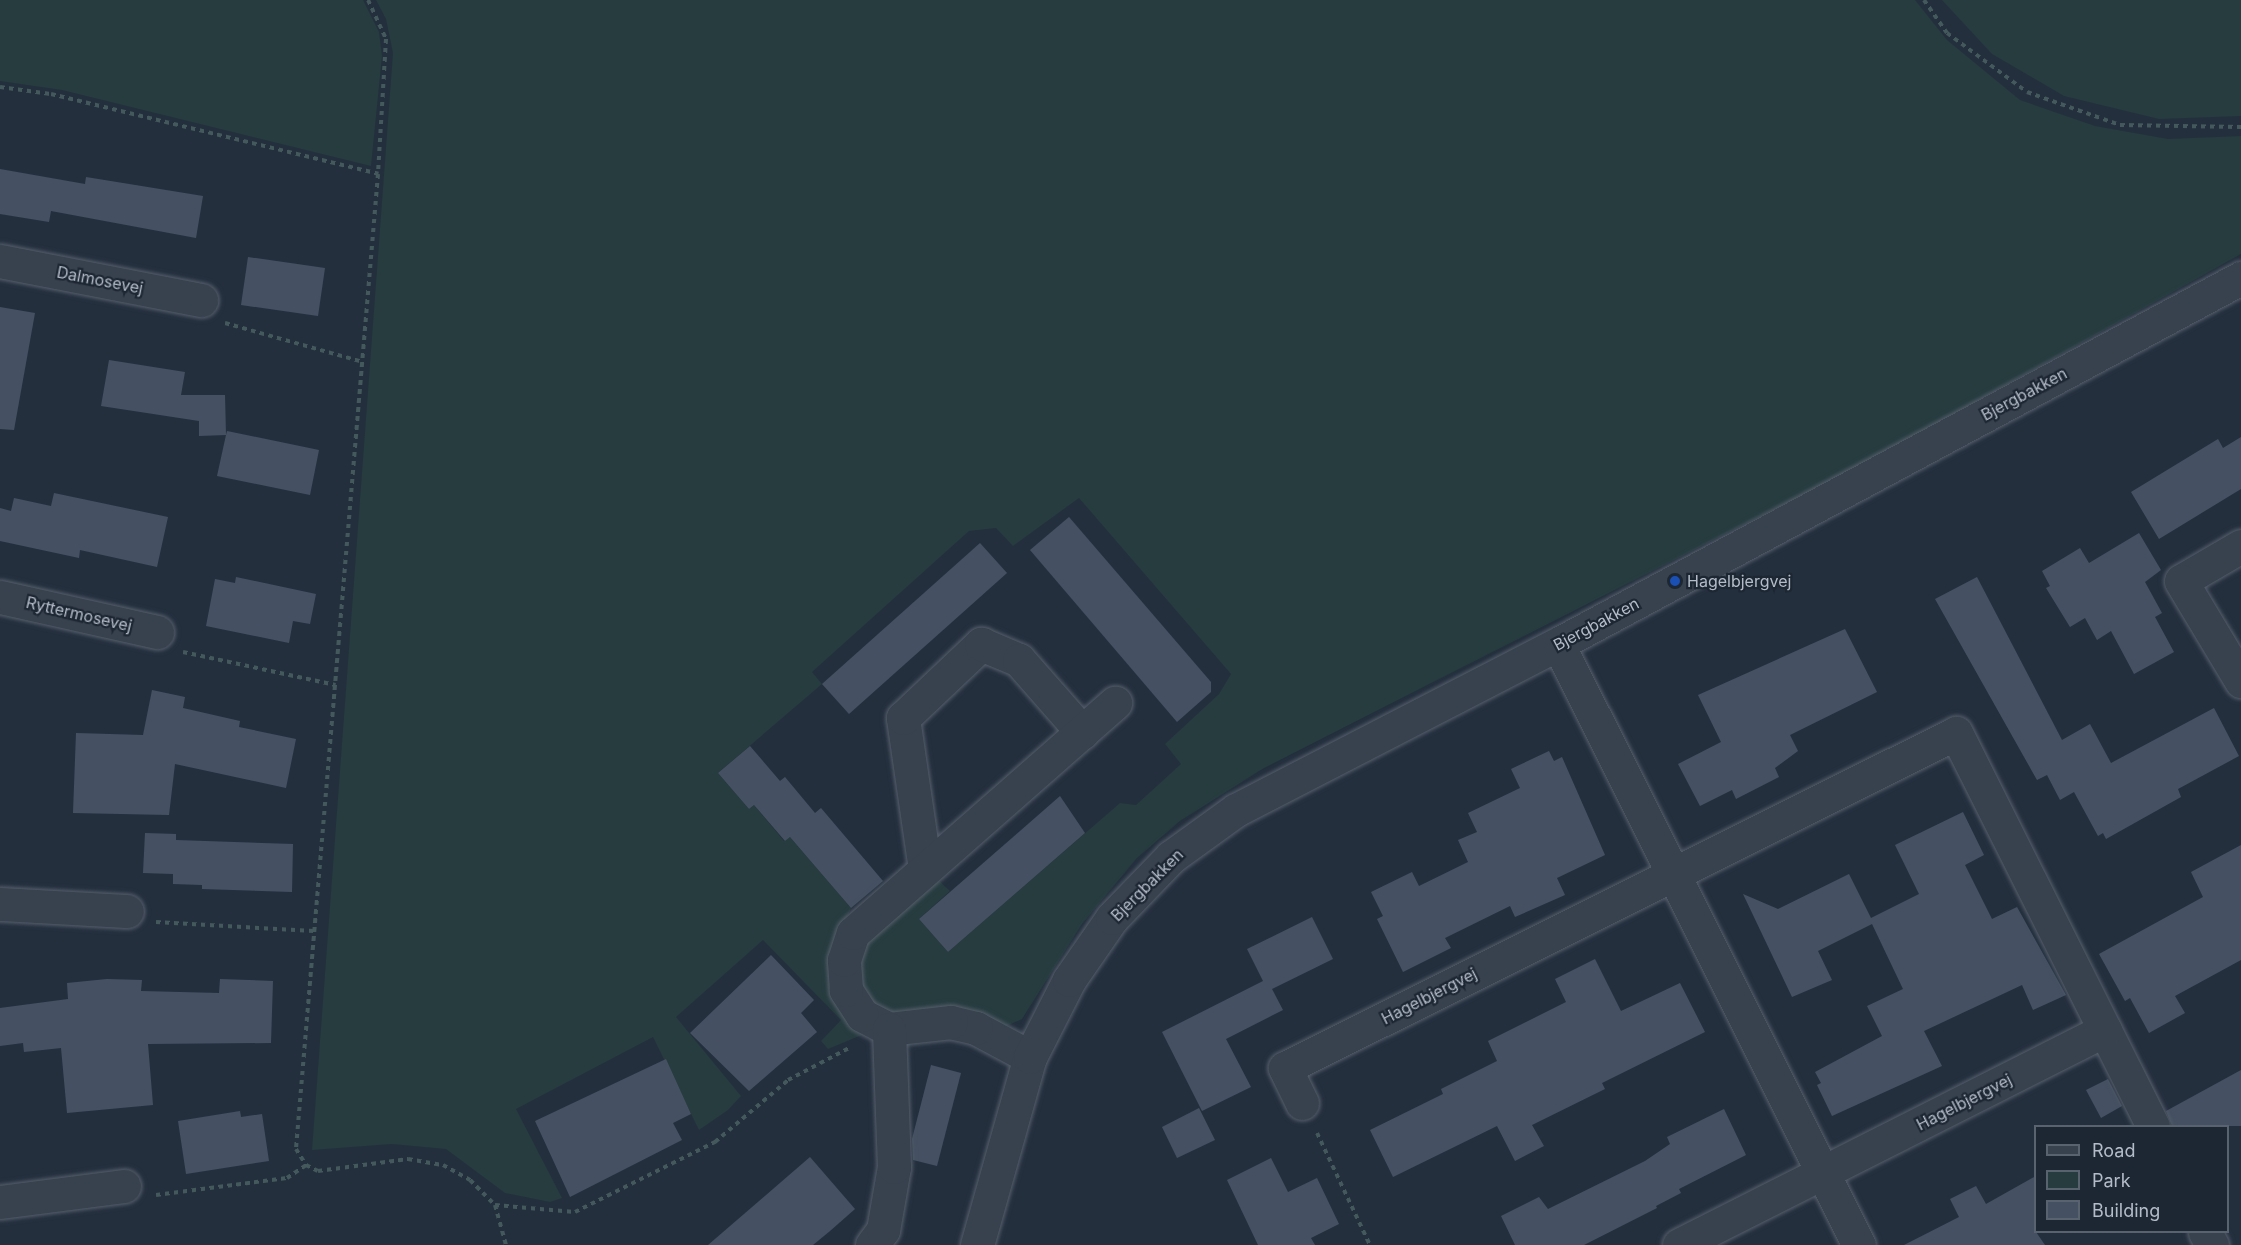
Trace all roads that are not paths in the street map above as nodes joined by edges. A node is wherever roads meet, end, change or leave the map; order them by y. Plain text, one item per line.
1 (0, 261) edge
2 (2241, 278) edge
3 (201, 300) road end
4 (2241, 546) edge
5 (0, 597) edge
6 (157, 632) road end
7 (1558, 644) junction
8 (2241, 681) edge
9 (1115, 703) dead end
10 (1082, 732) junction
11 (925, 869) junction
12 (1673, 874) junction
13 (0, 904) edge
14 (127, 911) road end
15 (889, 1029) junction
16 (2105, 1030) junction
17 (1030, 1057) junction
18 (1302, 1103) road end
19 (2152, 1125) edge
20 (1823, 1173) junction
21 (124, 1186) road end
22 (0, 1202) edge
23 (872, 1245) edge
24 (977, 1245) edge
25 (1679, 1245) edge
26 (1859, 1245) edge

1 - 3 street, Dalmosevej
2 - 7 street, Bjergbakken
4 - 8 street
5 - 6 street, Ryttermosevej
7 - 12 street
7 - 17 street, Bjergbakken
9 - 10 street
10 - 11 street
10 - 11 street
11 - 15 street
12 - 16 street, Hagelbjergvej
12 - 18 street, Hagelbjergvej
12 - 20 street
13 - 14 street
15 - 17 street
15 - 23 street
16 - 19 street
16 - 20 street, Hagelbjergvej
17 - 24 street, Bjergbakken
20 - 25 street, Hagelbjergvej
20 - 26 street
21 - 22 street

